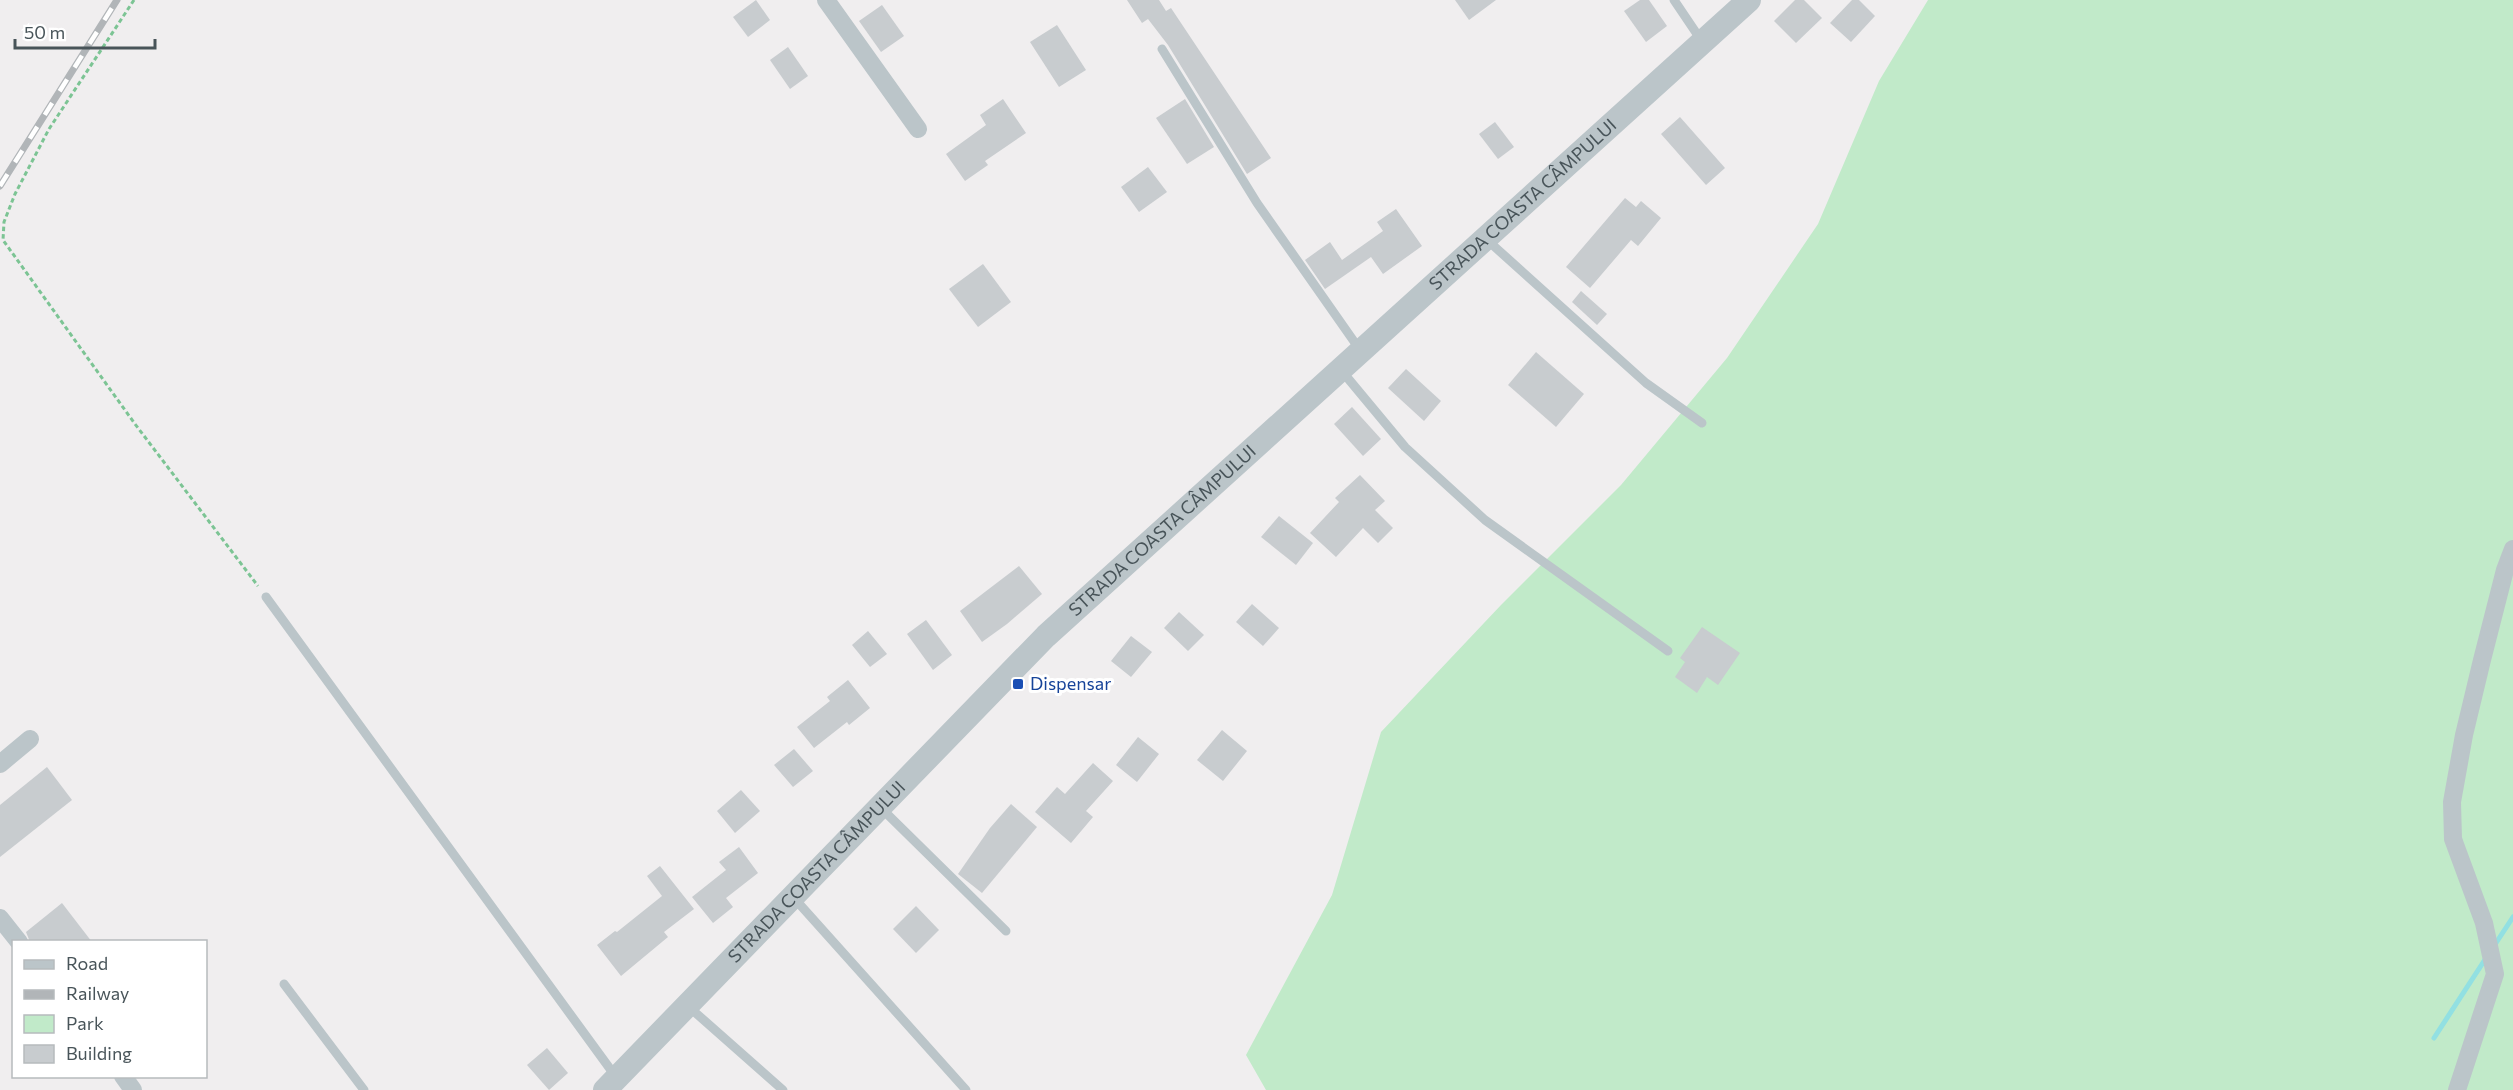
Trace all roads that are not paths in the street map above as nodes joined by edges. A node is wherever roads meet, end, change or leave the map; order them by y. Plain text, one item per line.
1 (826, 0) edge
2 (1674, 0) edge
3 (1749, 0) edge
4 (1703, 42) junction
5 (1162, 49) dead end
6 (918, 129) dead end
7 (1486, 239) junction
8 (1361, 352) junction
9 (1341, 370) junction
10 (1702, 423) dead end
11 (2513, 549) edge
12 (266, 597) road end
13 (1668, 651) dead end
14 (30, 739) dead end
15 (0, 764) edge
16 (880, 806) junction
17 (793, 896) junction
18 (0, 918) edge
19 (1006, 932) dead end
20 (16, 940) edge
21 (284, 984) dead end
22 (687, 1005) junction
23 (124, 1078) edge
24 (610, 1084) edge
25 (133, 1090) edge
26 (364, 1090) edge
27 (783, 1090) edge
28 (966, 1090) edge
29 (2457, 1090) edge

1 - 6 street
2 - 4 lane
3 - 4 street, STRADA COASTA CÂMPULUI
4 - 7 street, STRADA COASTA CÂMPULUI
5 - 8 lane
7 - 8 street, STRADA COASTA CÂMPULUI
7 - 10 lane
8 - 9 street, STRADA COASTA CÂMPULUI
9 - 13 lane
9 - 16 street, STRADA COASTA CÂMPULUI
11 - 29 street
12 - 24 lane
14 - 15 street
16 - 17 street, STRADA COASTA CÂMPULUI
16 - 19 lane
17 - 22 street, STRADA COASTA CÂMPULUI
17 - 28 lane
18 - 20 street
21 - 26 lane
22 - 24 street, STRADA COASTA CÂMPULUI
22 - 27 lane
23 - 25 street

